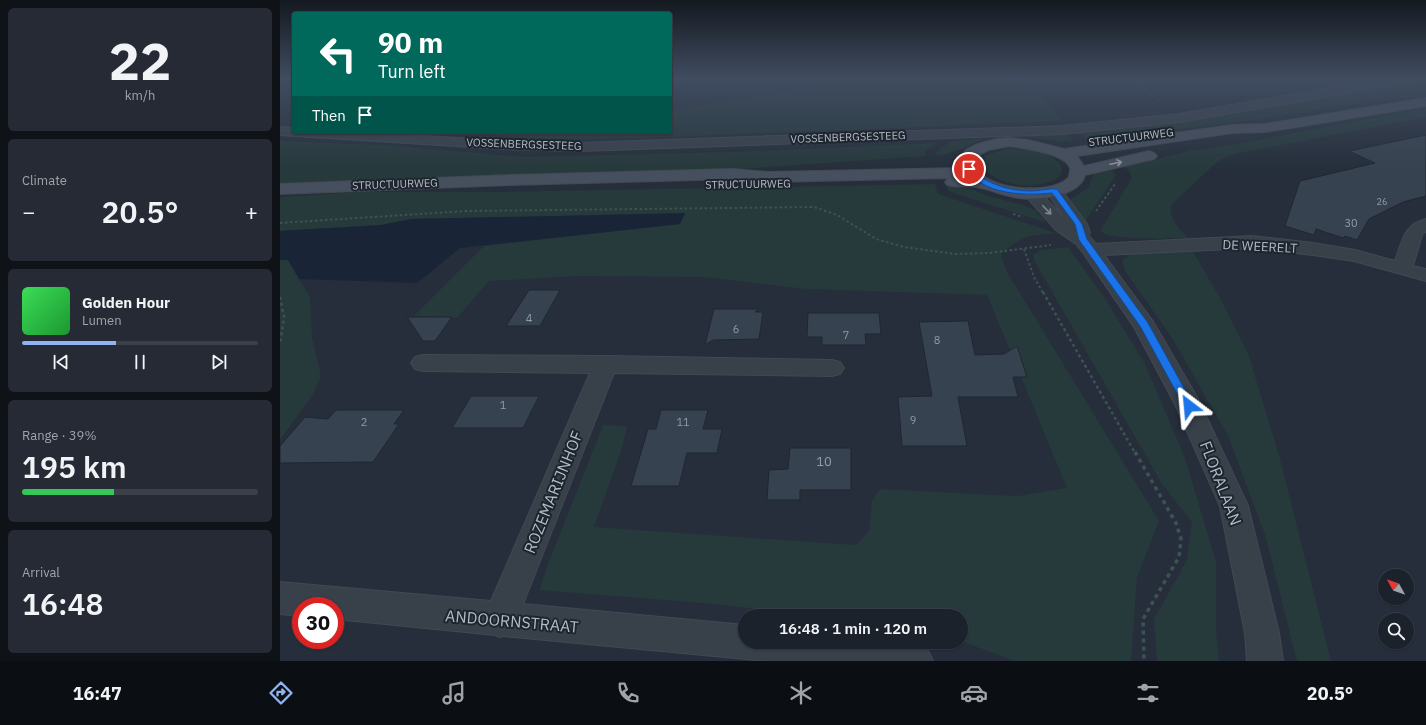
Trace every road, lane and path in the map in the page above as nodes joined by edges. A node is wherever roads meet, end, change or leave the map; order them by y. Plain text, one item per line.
1 (1168, 109) edge
2 (1232, 109) edge
3 (1384, 109) edge
4 (1179, 118) junction
5 (1265, 128) junction
6 (280, 131) edge
7 (292, 132) edge
8 (328, 134) edge
9 (1046, 147) junction
10 (1063, 154) junction
11 (970, 155) junction
12 (953, 158) dead end
13 (917, 160) dead end
14 (971, 172) junction
15 (1078, 172) junction
16 (734, 174) junction
17 (510, 180) junction
18 (986, 183) junction
19 (280, 189) edge
20 (1054, 191) junction
21 (1031, 193) junction
22 (280, 223) edge
23 (1426, 224) edge
24 (1087, 245) junction
25 (1403, 268) junction
26 (1426, 275) edge
27 (280, 297) edge
28 (280, 344) edge
29 (423, 363) dead end
30 (606, 364) junction
31 (832, 368) dead end
32 (280, 598) edge
33 (500, 620) junction
34 (738, 641) edge
35 (826, 649) edge
36 (915, 661) edge
37 (1144, 661) edge
38 (1266, 661) edge

1 - 4 path
2 - 4 street, VOSSENBERGSESTEEG
3 - 5 main road, STRUCTUURWEG
4 - 8 street, VOSSENBERGSESTEEG
5 - 9 main road, STRUCTUURWEG
5 - 10 main road, STRUCTUURWEG
15 -> 5 main road, STRUCTUURWEG
6 - 7 street, VOSSENBERGSESTEEG
9 - 10 main road
9 - 11 main road
10 - 15 main road
11 - 12 main road
11 - 14 main road
13 - 16 main road, STRUCTUURWEG
14 - 16 main road, STRUCTUURWEG
14 - 18 main road
15 - 20 main road
16 - 17 main road, STRUCTUURWEG
17 - 18 main road, STRUCTUURWEG
17 - 19 main road, STRUCTUURWEG
18 - 21 main road
20 - 21 main road
20 - 24 street, FLORALAAN
21 -> 24 street, FLORALAAN
22 - 37 path
23 - 25 street
24 - 25 street, DE WEERELT
24 - 38 street, FLORALAAN
25 - 26 street, DE WEERELT
27 - 28 path
29 - 30 street
30 - 31 street
30 - 33 street, ROZEMARIJNHOF
32 - 33 street, ANDOORNSTRAAT
33 - 34 street, ANDOORNSTRAAT
35 - 36 street, ANDOORNSTRAAT

